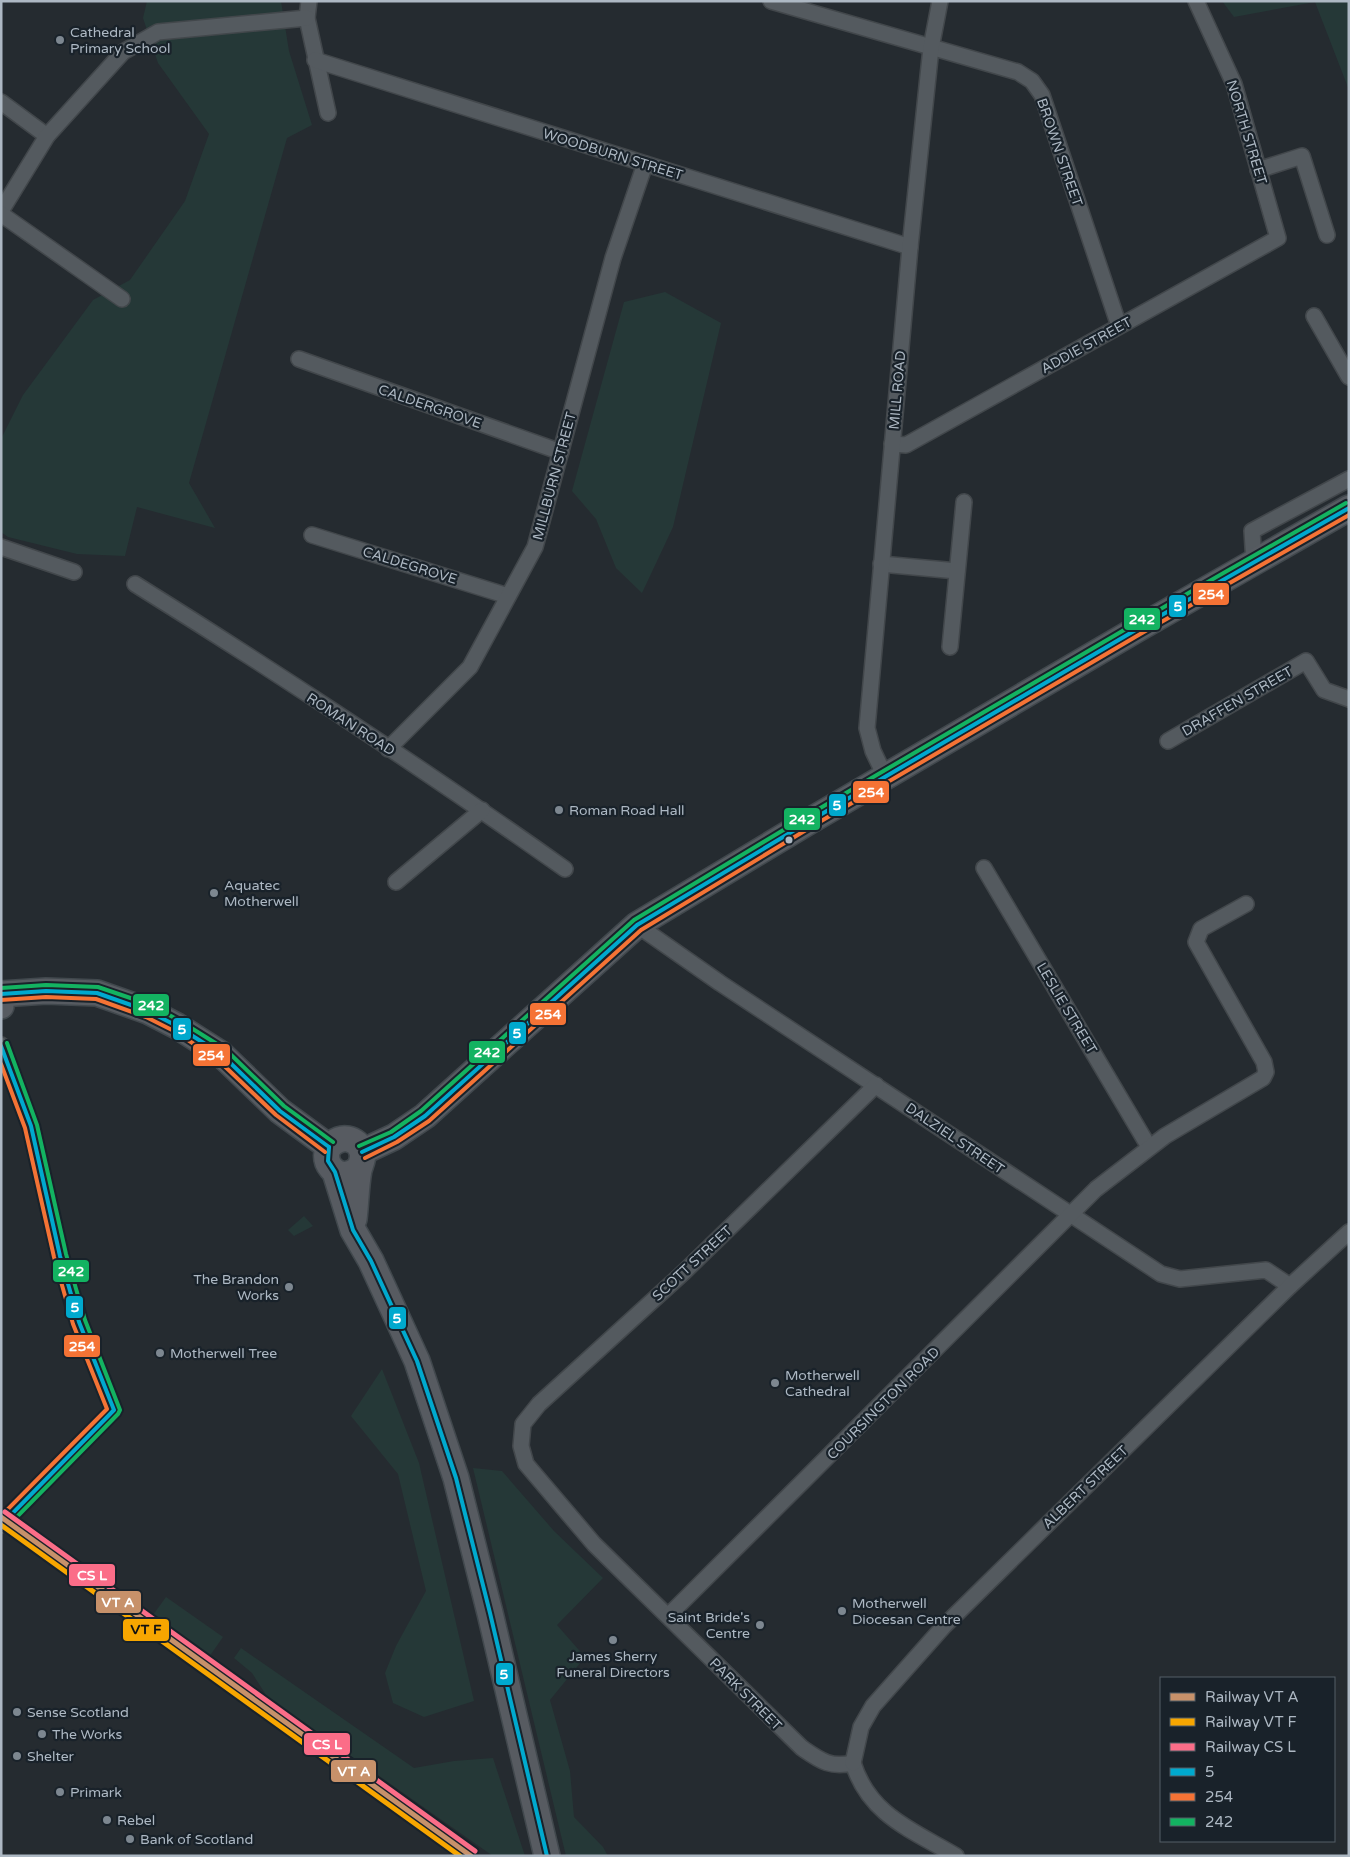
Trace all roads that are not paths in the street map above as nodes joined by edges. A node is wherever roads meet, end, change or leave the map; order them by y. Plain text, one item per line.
1 (310, 1) edge
2 (771, 1) edge
3 (940, 1) edge
4 (1196, 1) edge
5 (307, 18) junction
6 (931, 48) junction
7 (315, 60) junction
8 (1, 102) edge
9 (328, 114) dead end
10 (47, 136) junction
11 (645, 164) junction
12 (1258, 170) junction
13 (1, 213) edge
14 (1327, 236) dead end
15 (1278, 238) joint
16 (910, 247) junction
17 (122, 299) dead end
18 (1314, 316) dead end
19 (1118, 326) junction
20 (300, 359) dead end
21 (1349, 377) edge
22 (892, 444) junction
23 (561, 452) junction
24 (1349, 479) edge
25 (964, 502) dead end
26 (1349, 508) edge
27 (312, 535) dead end
28 (2, 551) edge
29 (881, 564) junction
30 (1254, 564) junction
31 (957, 571) junction
32 (74, 572) dead end
33 (135, 584) dead end
34 (508, 596) junction
35 (950, 647) dead end
36 (1349, 699) edge
37 (1168, 741) dead end
38 (388, 748) junction
39 (885, 776) junction
40 (482, 810) junction
41 (984, 868) dead end
42 (565, 869) dead end
43 (396, 882) dead end
44 (1246, 904) dead end
45 (637, 925) junction
46 (1, 994) edge
47 (1, 1006) edge
48 (1, 1045) edge
49 (876, 1085) junction
50 (329, 1147) junction
51 (1149, 1147) junction
52 (361, 1160) junction
53 (335, 1172) junction
54 (1069, 1215) junction
55 (353, 1230) junction
56 (1349, 1232) edge
57 (1290, 1286) junction
58 (521, 1446) joint
59 (1, 1525) edge
60 (668, 1616) junction
61 (854, 1763) junction
62 (547, 1856) edge
63 (956, 1856) edge

1 - 5 street
2 - 6 street, BROWN STREET
3 - 6 street, MILL ROAD
4 - 12 street, NORTH STREET
5 - 7 street
5 - 10 street
6 - 16 street, MILL ROAD
6 - 19 street, BROWN STREET
7 - 9 street
7 - 11 street, WOODBURN STREET
8 - 10 street
10 - 13 street
11 - 16 street, WOODBURN STREET
11 - 23 street, MILLBURN STREET
12 - 14 street
12 - 15 street, NORTH STREET
13 - 17 street
15 - 19 street, ADDIE STREET
16 - 22 street, MILL ROAD
18 - 21 street
19 - 22 street, ADDIE STREET
20 - 23 street, CALDERGROVE
22 - 29 street, MILL ROAD
23 - 34 street, MILLBURN STREET
24 - 30 street
25 - 31 street
26 - 30 main road
27 - 34 street, CALDEGROVE
28 - 32 street
29 - 31 street
29 - 39 street, MILL ROAD
30 - 39 main road
31 - 35 street
33 - 38 street, ROMAN ROAD
34 - 38 street, MILLBURN STREET
36 - 37 street, DRAFFEN STREET
38 - 40 street, ROMAN ROAD
39 - 45 main road
40 - 42 street, ROMAN ROAD
40 - 43 street
41 - 51 street, LESLIE STREET
44 - 51 street, COURSINGTON ROAD
45 - 49 street, DALZIEL STREET
45 - 52 main road
46 - 47 main road
46 - 50 main road
48 - 59 street
49 - 54 street, DALZIEL STREET
49 - 58 street, SCOTT STREET
50 - 52 main road
50 - 53 main road
51 - 54 street, COURSINGTON ROAD
52 - 53 main road
52 - 55 main road
53 - 55 main road
54 - 57 street, DALZIEL STREET
54 - 60 street, COURSINGTON ROAD
55 - 62 main road
56 - 57 street, ALBERT STREET
57 - 61 street, ALBERT STREET
58 - 60 street, PARK STREET
60 - 61 street, PARK STREET
61 - 63 street

